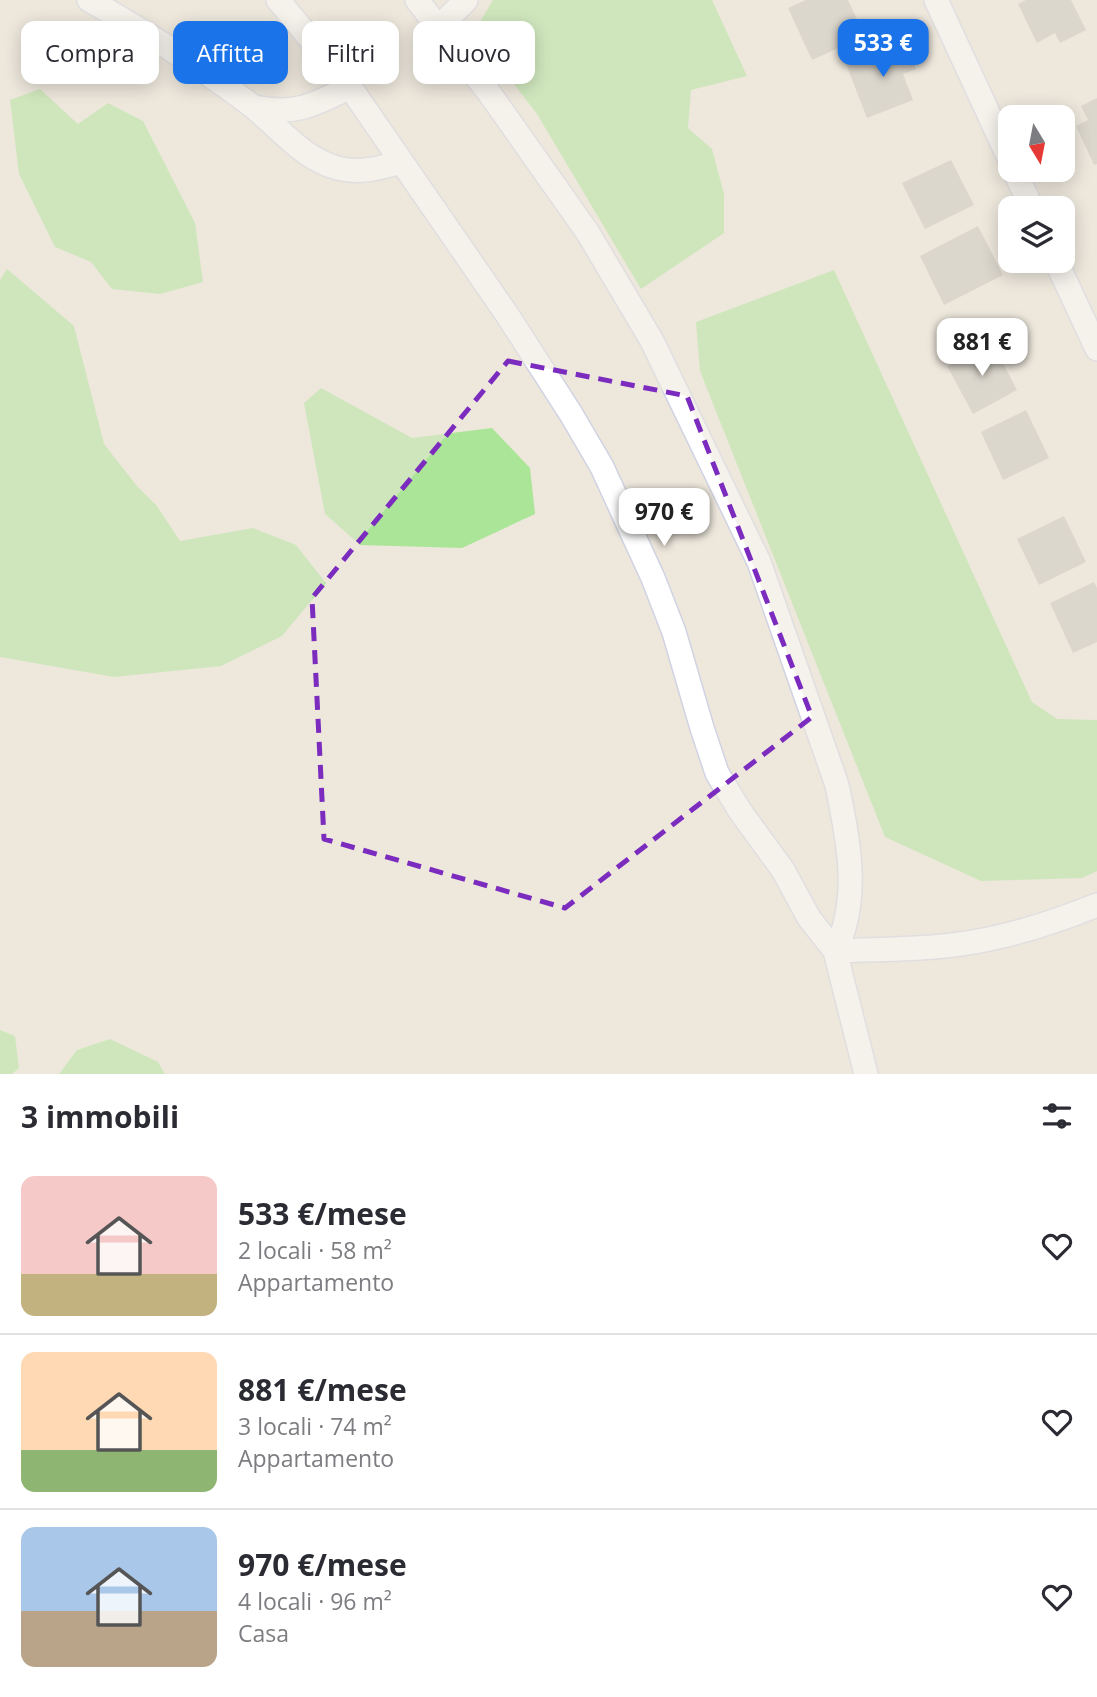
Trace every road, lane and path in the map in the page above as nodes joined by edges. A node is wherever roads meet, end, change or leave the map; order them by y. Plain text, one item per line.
1 (89, 0) edge
2 (278, 0) edge
3 (417, 0) edge
4 (466, 0) edge
5 (936, 0) edge
6 (434, 21) edge
7 (445, 21) edge
8 (482, 84) edge
9 (350, 87) junction
10 (254, 107) junction
11 (998, 134) edge
12 (401, 162) junction
13 (1062, 273) edge
14 (1097, 349) edge
15 (1097, 905) edge
16 (835, 951) junction
17 (866, 1074) edge

1 - 10 street
2 - 9 street
3 - 6 street
4 - 7 street
5 - 11 street
8 - 16 street
9 - 10 street
9 - 12 street
10 - 12 street
12 - 16 street
13 - 14 street
15 - 16 street
16 - 17 street

